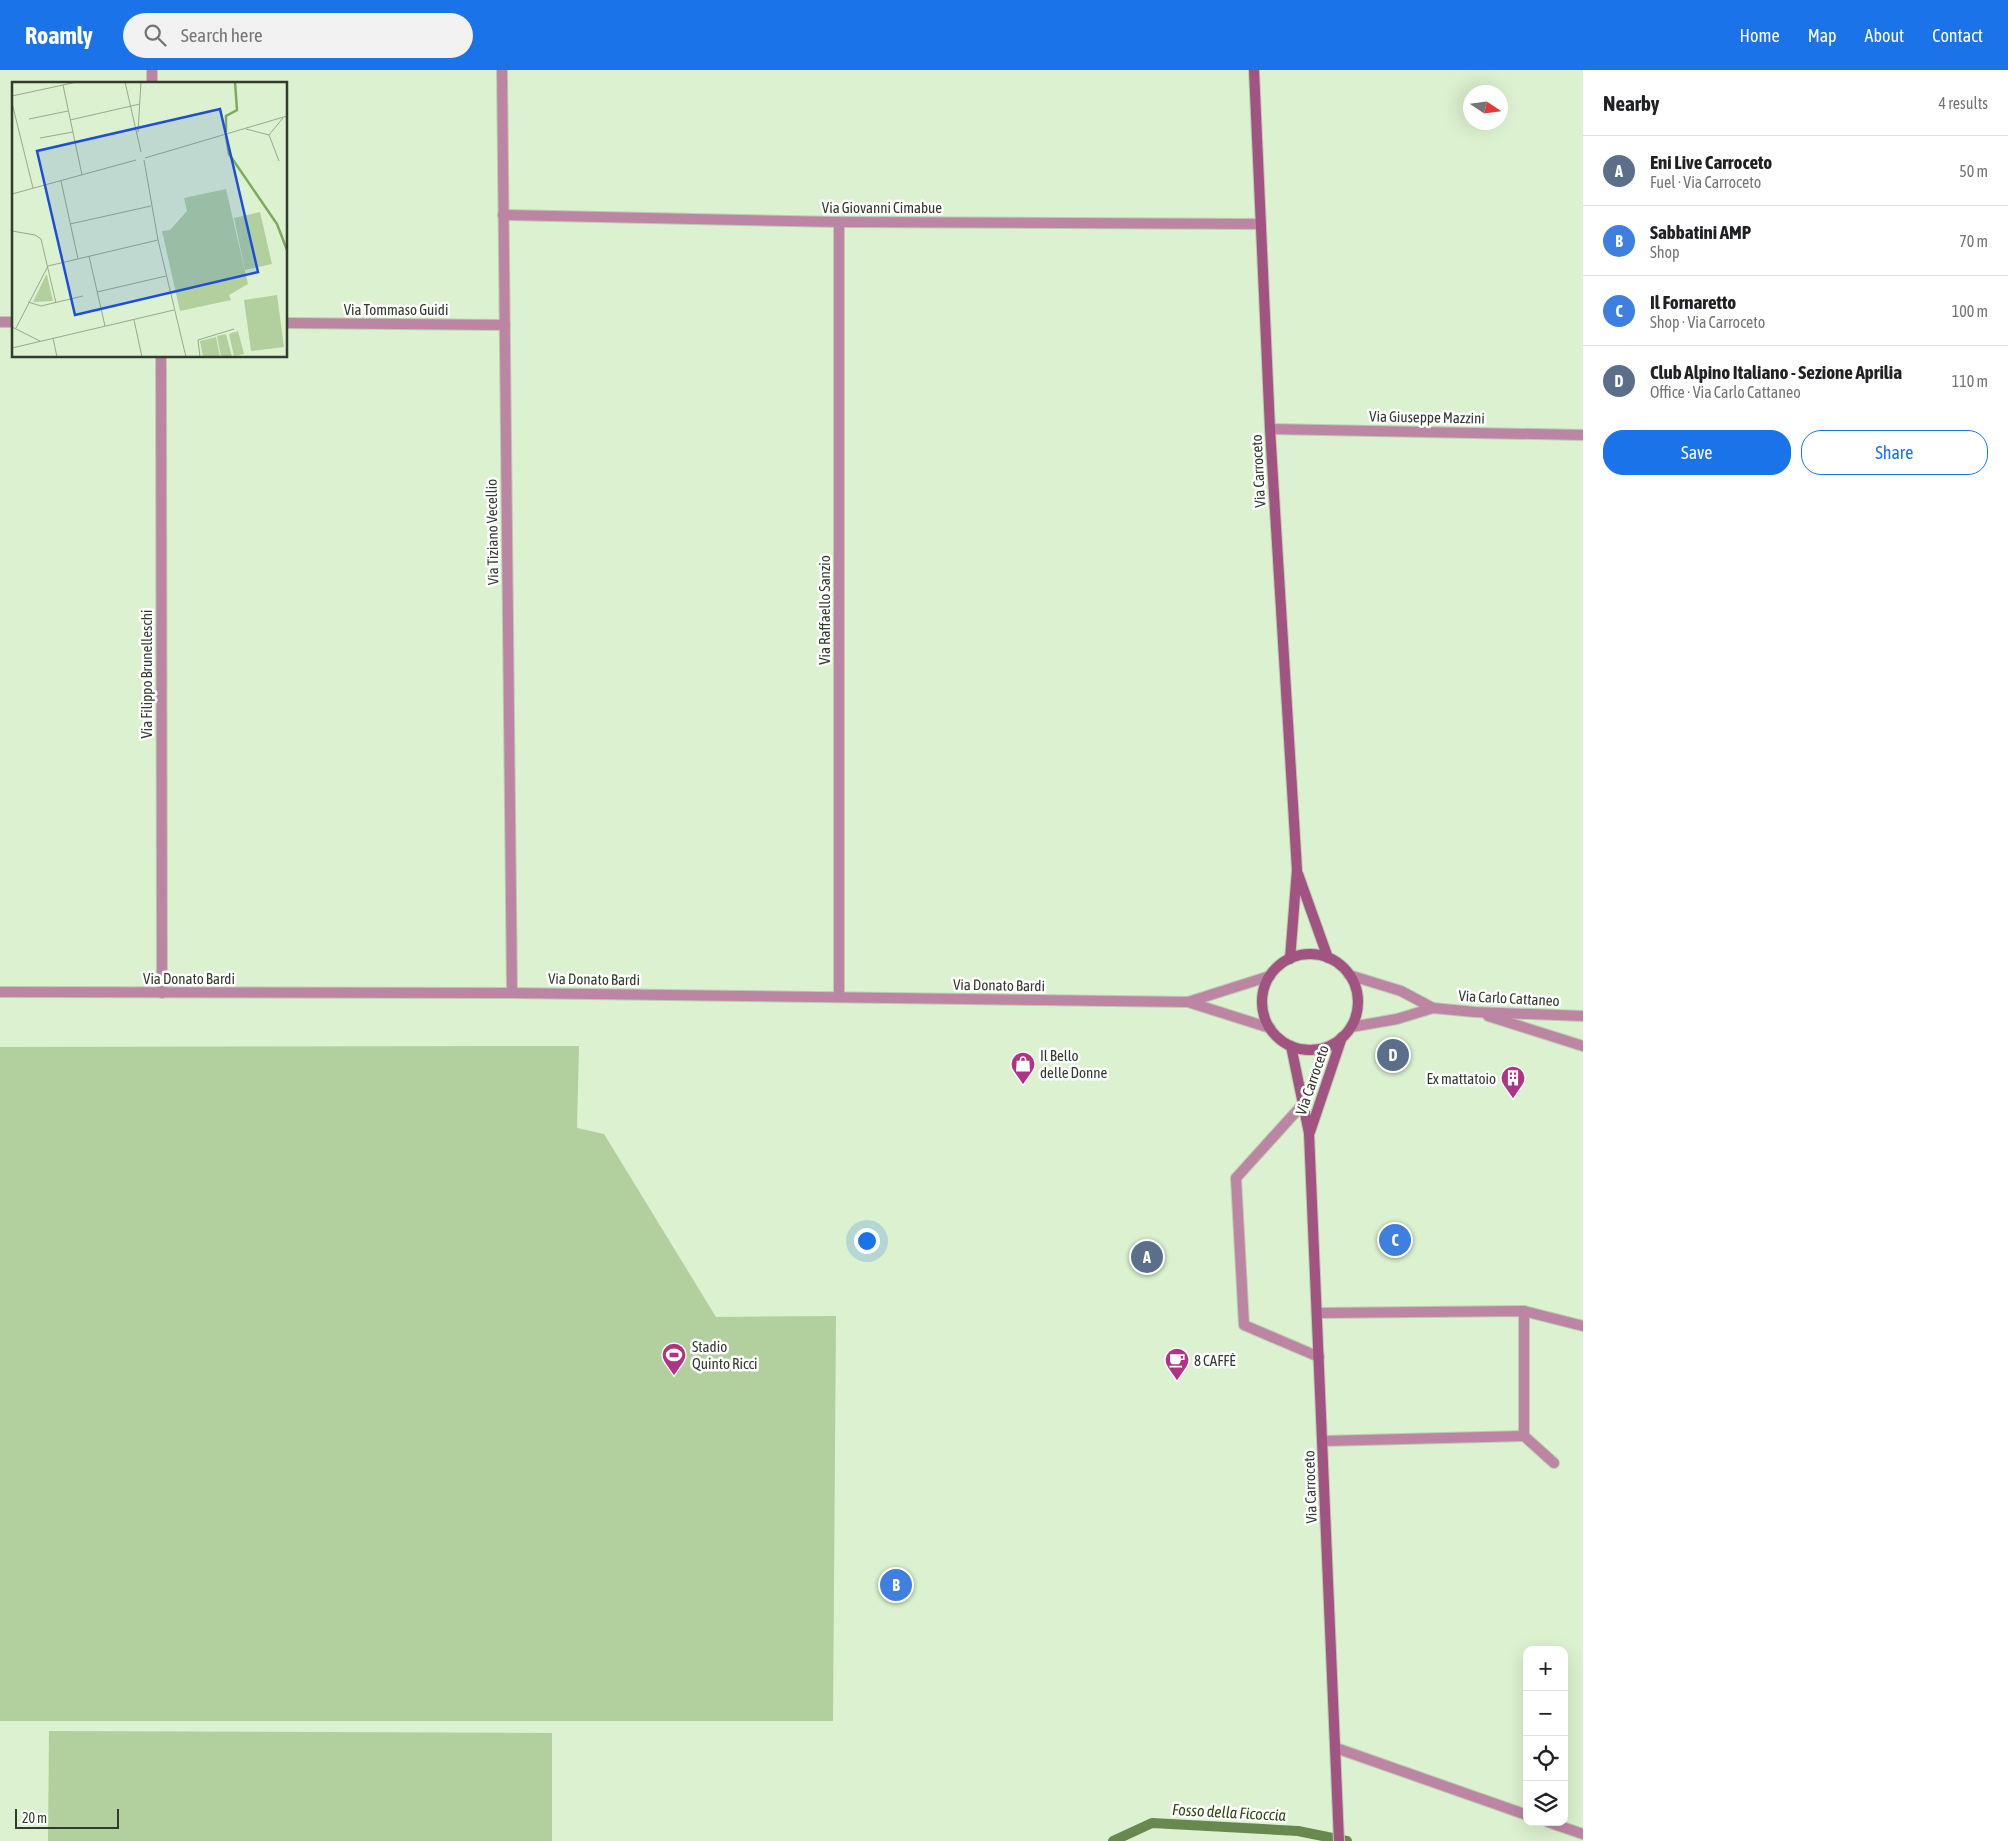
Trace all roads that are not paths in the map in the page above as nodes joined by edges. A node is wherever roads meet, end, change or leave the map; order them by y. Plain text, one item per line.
1 (502, 70) edge
2 (1254, 70) edge
3 (503, 215) junction
4 (839, 222) junction
5 (1261, 224) junction
6 (288, 323) edge
7 (505, 325) junction
8 (161, 358) edge
9 (1270, 429) junction
10 (1583, 435) edge
11 (1297, 870) junction
12 (1328, 958) junction
13 (1290, 959) junction
14 (1349, 975) junction
15 (1270, 976) junction
16 (0, 992) edge
17 (162, 992) junction
18 (512, 993) junction
19 (839, 998) junction
20 (1188, 1002) junction
21 (1433, 1008) junction
22 (1475, 1012) junction
23 (1583, 1016) edge
24 (1351, 1027) junction
25 (1270, 1028) junction
26 (1342, 1038) junction
27 (1291, 1046) junction
28 (1583, 1046) edge
29 (1303, 1104) junction
30 (1309, 1133) junction
31 (1524, 1311) junction
32 (1318, 1314) junction
33 (1583, 1326) edge
34 (1319, 1357) junction
35 (1524, 1436) junction
36 (1323, 1441) junction
37 (1554, 1463) dead end
38 (1336, 1748) junction
39 (1523, 1814) edge
40 (1560, 1826) edge
41 (1583, 1834) edge
42 (1340, 1841) edge

1 - 3 street, Via Tiziano Vecellio
2 - 5 street, Via Carroceto
3 - 4 street, Via Giovanni Cimabue
3 - 7 street, Via Tiziano Vecellio
4 - 5 street, Via Giovanni Cimabue
4 - 19 street, Via Raffaello Sanzio
5 - 9 street, Via Carroceto
6 - 7 street, Via Tommaso Guidi
7 - 18 street, Via Tiziano Vecellio
8 - 17 street, Via Filippo Brunelleschi
9 - 10 street, Via Giuseppe Mazzini
9 - 11 street, Via Carroceto
11 - 12 street, Via Carroceto
11 - 13 street, Via Carroceto
12 - 13 street
12 - 14 street
13 - 15 street
14 - 21 street, Via Carlo Cattaneo
14 - 24 street
15 - 20 street, Via Donato Bardi
15 - 25 street
16 - 17 street, Via Donato Bardi
17 - 18 street, Via Donato Bardi
18 - 19 street, Via Donato Bardi
19 - 20 street, Via Donato Bardi
20 - 25 street, Via Donato Bardi
21 - 22 street, Via Carlo Cattaneo
21 - 24 street, Via Carlo Cattaneo
22 - 23 street, Via Carlo Cattaneo
22 - 28 street
24 - 26 street
25 - 27 street
26 - 27 street
26 - 30 street, Via Carroceto
27 - 29 street, Via Carroceto
29 - 30 street, Via Carroceto
29 - 34 street
30 - 32 street, Via Carroceto
31 - 32 street
31 - 33 street
31 - 35 street
32 - 34 street, Via Carroceto
34 - 36 street, Via Carroceto
35 - 36 street
35 - 37 street
36 - 38 street, Via Carroceto
38 - 39 street
38 - 42 street, Via Carroceto
40 - 41 street

